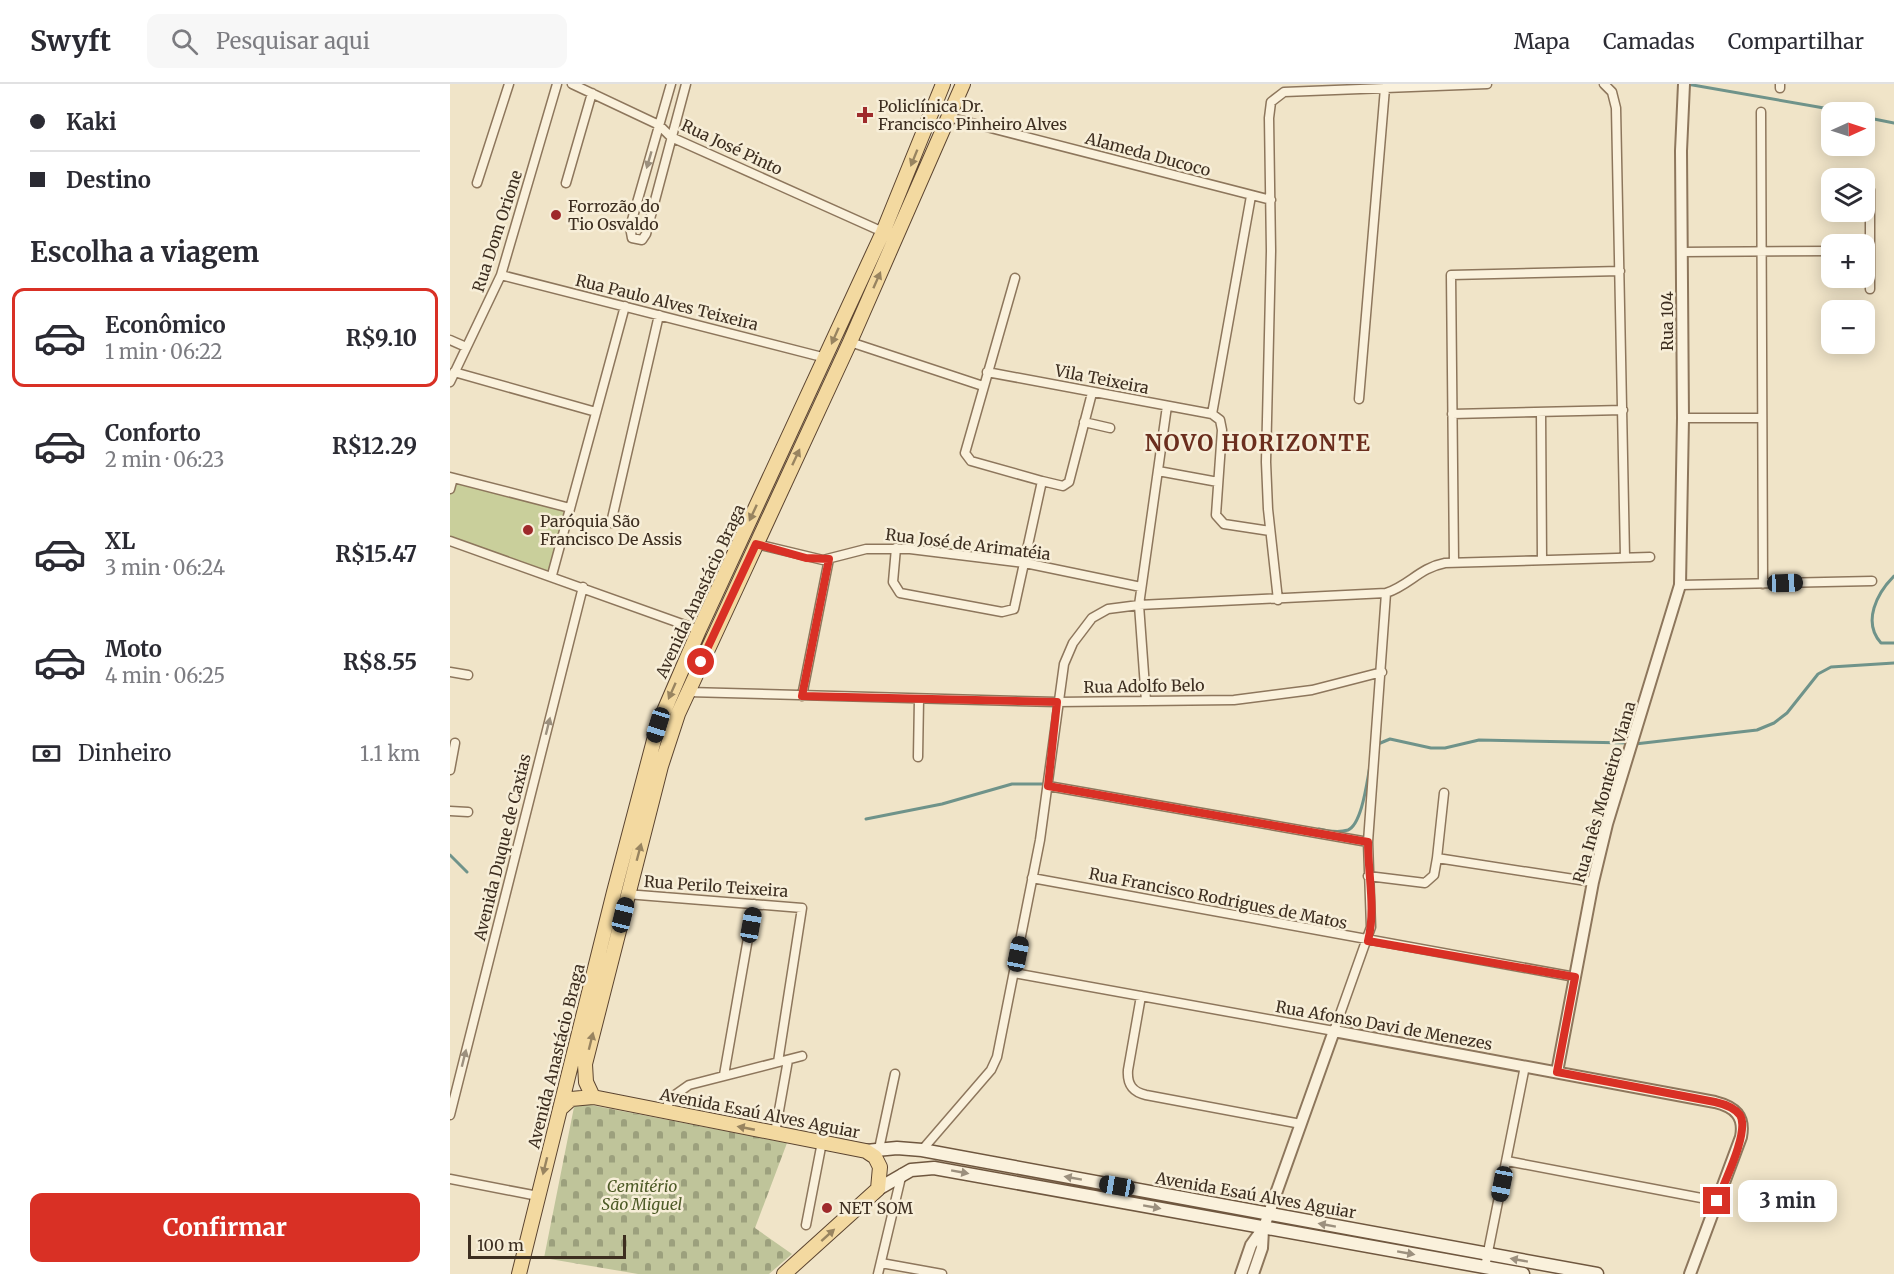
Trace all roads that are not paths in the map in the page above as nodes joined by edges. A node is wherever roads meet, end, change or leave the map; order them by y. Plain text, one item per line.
1 (509, 84) edge
2 (557, 84) edge
3 (572, 84) edge
4 (670, 84) edge
5 (686, 84) edge
6 (943, 84) edge
7 (963, 84) edge
8 (1487, 84) edge
9 (1604, 84) edge
10 (1385, 87) junction
11 (1684, 87) edge
12 (592, 93) junction
13 (1761, 112) dead end
14 (948, 117) junction
15 (658, 125) junction
16 (671, 137) junction
17 (477, 183) dead end
18 (566, 183) dead end
19 (1251, 196) junction
20 (1270, 200) junction
21 (883, 232) junction
22 (1821, 251) edge
23 (1682, 252) junction
24 (1761, 252) junction
25 (1620, 271) junction
26 (501, 274) junction
27 (1015, 278) dead end
28 (625, 306) junction
29 (659, 315) junction
30 (450, 340) edge
31 (850, 342) junction
32 (466, 347) junction
33 (826, 358) junction
34 (454, 372) junction
35 (987, 372) junction
36 (450, 382) edge
37 (983, 386) junction
38 (1092, 393) junction
39 (1359, 399) dead end
40 (1167, 406) junction
41 (1623, 410) junction
42 (596, 412) junction
43 (1541, 412) junction
44 (1212, 414) junction
45 (1452, 414) junction
46 (1683, 418) junction
47 (1762, 418) junction
48 (1084, 422) junction
49 (1110, 428) dead end
50 (1158, 471) junction
51 (452, 478) edge
52 (1042, 481) junction
53 (1218, 482) junction
54 (450, 489) edge
55 (570, 508) junction
56 (611, 523) dead end
57 (1270, 531) junction
58 (450, 541) edge
59 (756, 544) junction
60 (896, 548) junction
61 (1650, 557) dead end
62 (1625, 558) junction
63 (1682, 558) joint
64 (829, 559) junction
65 (1542, 560) junction
66 (1454, 562) junction
67 (1025, 563) junction
68 (552, 575) junction
69 (1872, 581) dead end
70 (1763, 584) junction
71 (1680, 585) junction
72 (583, 587) junction
73 (1141, 587) junction
74 (1386, 593) junction
75 (1278, 600) junction
76 (1139, 605) junction
77 (699, 630) junction
78 (450, 672) edge
79 (1382, 672) junction
80 (468, 675) dead end
81 (688, 692) junction
82 (802, 696) junction
83 (919, 699) junction
84 (1146, 701) junction
85 (1057, 702) junction
86 (455, 743) dead end
87 (918, 757) dead end
88 (450, 770) edge
89 (643, 780) junction
90 (657, 783) junction
91 (1048, 786) junction
92 (1444, 794) dead end
93 (450, 811) edge
94 (468, 812) dead end
95 (1368, 842) junction
96 (1437, 858) junction
97 (1368, 876) junction
98 (1032, 878) junction
99 (1593, 882) junction
100 (614, 892) junction
101 (628, 894) junction
102 (754, 904) junction
103 (1368, 941) junction
104 (1014, 973) junction
105 (1575, 977) junction
106 (1141, 996) junction
107 (1334, 1031) junction
108 (802, 1056) dead end
109 (788, 1060) junction
110 (777, 1062) junction
111 (1525, 1066) junction
112 (1557, 1072) junction
113 (895, 1074) dead end
114 (724, 1075) junction
115 (593, 1097) junction
116 (560, 1109) junction
117 (664, 1112) junction
118 (450, 1114) edge
119 (1300, 1124) junction
120 (776, 1133) junction
121 (822, 1142) junction
122 (872, 1150) junction
123 (922, 1150) junction
124 (1507, 1161) junction
125 (902, 1173) junction
126 (450, 1179) edge
127 (1095, 1182) junction
128 (878, 1189) junction
129 (538, 1196) junction
130 (1092, 1196) junction
131 (1717, 1201) junction
132 (1268, 1214) junction
133 (806, 1225) dead end
134 (1264, 1227) junction
135 (1487, 1261) junction
136 (881, 1263) junction
137 (519, 1274) edge
138 (784, 1274) edge
139 (878, 1274) edge
140 (942, 1274) edge
141 (1241, 1274) edge
142 (1253, 1274) edge
143 (1523, 1274) edge
144 (1597, 1274) edge
145 (1690, 1274) edge

1 - 17 street
2 - 26 street, Rua Dom Orione
3 - 12 street, Rua José Pinto
4 - 15 street
5 - 16 street
6 -> 21 main road, Avenida Anastácio Braga
7 - 14 main road, Avenida Anastácio Braga
8 - 10 street
9 - 25 street
10 - 20 street
10 - 39 street
11 - 23 street, Rua 104
12 - 15 street, Rua José Pinto
12 - 18 street
13 - 24 street
14 - 19 street, Alameda Ducoco
31 -> 14 main road, Avenida Anastácio Braga
15 - 16 street, Rua José Pinto
15 -> 16 street
16 - 21 street, Rua José Pinto
19 - 20 street, Alameda Ducoco
19 - 44 street
20 - 57 street
21 -> 33 main road, Avenida Anastácio Braga
22 - 24 street
23 - 24 street
23 - 46 street, Rua 104
24 - 47 street
25 - 41 street
25 - 45 street
26 - 28 street, Rua Paulo Alves Teixeira
26 - 32 street, Rua Dom Orione
27 - 35 street
28 - 29 street, Rua Paulo Alves Teixeira
28 - 42 street
29 - 33 street, Rua Paulo Alves Teixeira
29 - 56 street
30 - 32 street
31 - 37 street
59 -> 31 main road, Avenida Anastácio Braga
32 - 34 street, Rua Dom Orione
33 -> 77 main road, Avenida Anastácio Braga
34 - 36 street, Rua Dom Orione
34 - 42 street
35 - 37 street
35 - 38 street, Vila Teixeira
37 - 52 street
38 - 40 street, Vila Teixeira
38 - 48 street
40 - 44 street, Vila Teixeira
40 - 50 street
41 - 43 street
41 - 62 street
42 - 55 street
43 - 45 street
43 - 65 street
44 - 53 street
45 - 66 street
46 - 47 street
46 - 63 street, Rua 104
47 - 70 street
48 - 49 street
48 - 52 street
50 - 53 street
50 - 73 street
51 - 54 street
51 - 55 street
52 - 67 street
53 - 57 street
55 - 68 street
57 - 75 street
58 - 68 street
59 - 64 street, Rua José de Arimatéia
59 - 81 main road, Avenida Anastácio Braga
60 - 64 street, Rua José de Arimatéia
60 - 67 street, Rua José de Arimatéia
60 - 67 street
61 - 62 street
62 - 65 street
63 - 71 street, Rua Inês Monteiro Viana
64 - 82 street
65 - 66 street
66 - 74 street
67 - 73 street, Rua José de Arimatéia
68 - 72 street
69 - 70 street
70 - 71 street
71 - 99 street, Rua Inês Monteiro Viana
72 - 77 street
118 -> 72 street, Avenida Duque de Caxias
73 - 76 street
74 - 75 street
74 - 79 street
75 - 76 street
76 - 84 street
76 - 85 street
77 -> 89 main road, Avenida Anastácio Braga
78 - 80 street
79 - 84 street, Rua Adolfo Belo
79 - 95 street
81 - 82 street, Rua Adolfo Belo
81 - 90 main road, Avenida Anastácio Braga
82 - 83 street, Rua Adolfo Belo
83 - 85 street, Rua Adolfo Belo
83 - 87 street
84 - 85 street, Rua Adolfo Belo
85 - 91 street
86 - 88 street
89 - 90 main road
89 - 100 main road, Avenida Anastácio Braga
101 -> 90 main road, Avenida Anastácio Braga
91 - 95 street
91 - 98 street
92 - 96 street
93 - 94 street
95 - 97 street
96 - 97 street
96 - 99 street
97 - 103 street
98 - 103 street, Rua Francisco Rodrigues de Matos
98 - 104 street
99 - 105 street, Rua Inês Monteiro Viana
100 - 101 street, Rua Perilo Teixeira
100 - 116 main road, Avenida Anastácio Braga
101 - 102 street, Rua Perilo Teixeira
115 -> 101 main road, Avenida Anastácio Braga
102 - 110 street, Rua Perilo Teixeira
102 - 114 street
103 - 105 street, Rua Francisco Rodrigues de Matos
103 - 107 street
104 - 106 street, Rua Afonso Davi de Menezes
104 - 123 street
105 - 112 street, Rua Inês Monteiro Viana
106 - 107 street, Rua Afonso Davi de Menezes
106 - 119 street
107 - 111 street, Rua Afonso Davi de Menezes
107 - 119 street
108 - 109 street
109 - 110 street
109 - 120 street
110 - 114 street
111 - 112 street, Rua Afonso Davi de Menezes
111 - 124 street
112 - 131 street, Rua Afonso Davi de Menezes
113 - 122 street
114 - 117 street
115 - 116 main road, Avenida Esaú Alves Aguiar
115 - 117 main road, Avenida Esaú Alves Aguiar
116 -> 129 main road, Avenida Anastácio Braga
120 -> 117 main road, Avenida Esaú Alves Aguiar
119 - 132 street
120 - 121 main road, Avenida Esaú Alves Aguiar
121 - 122 main road, Avenida Esaú Alves Aguiar
121 - 133 street
122 - 123 main road, Avenida Esaú Alves Aguiar
122 - 128 main road
123 - 125 main road
127 -> 123 main road, Avenida Esaú Alves Aguiar
124 - 131 street
124 - 135 street
125 - 128 main road, Avenida Esaú Alves Aguiar
125 -> 130 main road, Avenida Esaú Alves Aguiar
125 - 136 street
126 - 129 street
127 - 130 main road
127 - 132 main road, Avenida Esaú Alves Aguiar
138 -> 128 main road
129 - 137 main road, Avenida Anastácio Braga
130 -> 134 main road, Avenida Esaú Alves Aguiar
131 - 145 street
132 - 134 street
135 -> 132 main road, Avenida Esaú Alves Aguiar
134 -> 135 main road, Avenida Esaú Alves Aguiar
134 - 141 street
134 - 142 street
135 - 143 main road, Avenida Esaú Alves Aguiar
144 -> 135 main road, Avenida Esaú Alves Aguiar
136 - 139 street
136 - 140 street

